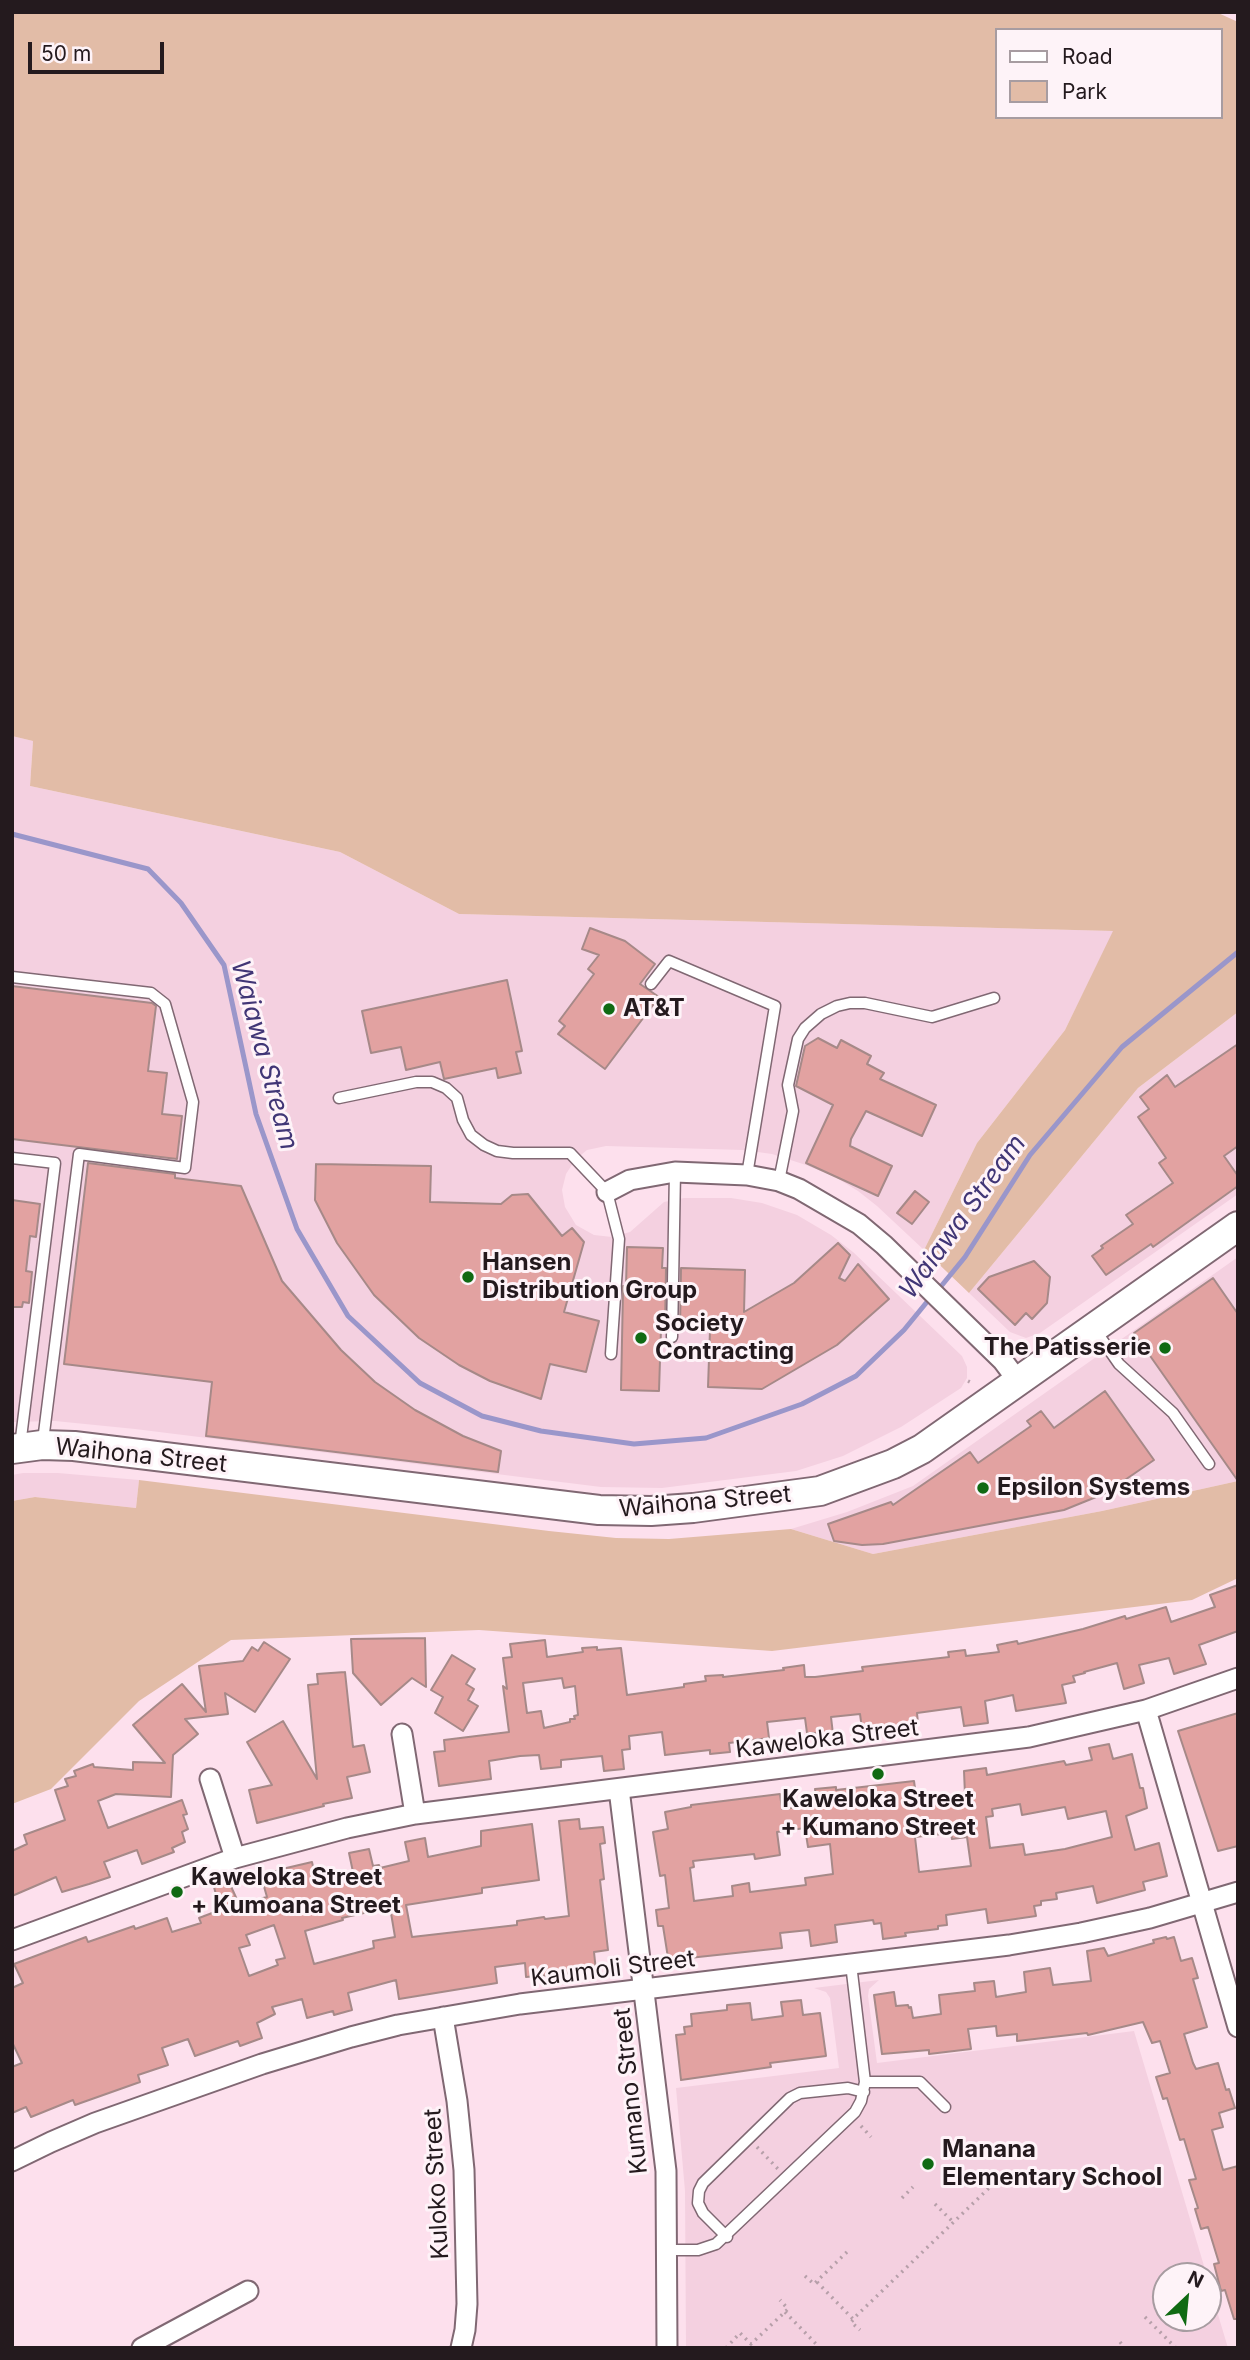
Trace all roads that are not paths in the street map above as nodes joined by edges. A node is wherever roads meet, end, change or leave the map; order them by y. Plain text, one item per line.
1 (12, 977) edge
2 (651, 984) dead end
3 (994, 998) dead end
4 (339, 1098) dead end
5 (12, 1158) edge
6 (676, 1172) junction
7 (747, 1175) junction
8 (779, 1181) junction
9 (607, 1192) junction
10 (1238, 1226) edge
11 (1094, 1327) junction
12 (672, 1337) dead end
13 (611, 1353) dead end
14 (1018, 1381) junction
15 (25, 1447) edge
16 (1209, 1464) dead end
17 (1238, 1678) edge
18 (1146, 1710) junction
19 (402, 1734) dead end
20 (210, 1779) dead end
21 (619, 1789) junction
22 (415, 1814) junction
23 (235, 1858) junction
24 (1238, 1892) edge
25 (1202, 1903) junction
26 (12, 1940) edge
27 (851, 1964) junction
28 (645, 1990) junction
29 (443, 2017) junction
30 (1238, 2027) edge
31 (864, 2087) junction
32 (944, 2107) dead end
33 (12, 2161) edge
34 (727, 2237) junction
35 (668, 2250) junction
36 (248, 2291) dead end
37 (142, 2348) edge
38 (461, 2348) edge
39 (667, 2348) edge

1 - 15 lane
2 - 7 lane
3 - 8 lane
4 - 9 lane
5 - 15 lane
6 - 7 street
6 - 9 street
6 - 12 lane
7 - 8 street
8 - 14 street
9 - 13 lane
10 - 11 street, Waihona Street
11 - 14 street, Waihona Street
11 - 16 lane
14 - 15 street, Waihona Street
17 - 18 street, Kaweloka Street
18 - 21 street, Kaweloka Street
18 - 25 street
19 - 22 street
20 - 23 street
21 - 22 street, Kaweloka Street
21 - 28 street, Kumano Street
22 - 23 street, Kaweloka Street
23 - 26 street, Kaweloka Street
24 - 25 street, Kaumoli Street
25 - 27 street, Kaumoli Street
25 - 30 street
27 - 28 street, Kaumoli Street
27 - 31 lane
28 - 29 street, Kaumoli Street
28 - 35 street, Kumano Street
29 - 33 street, Kaumoli Street
29 - 38 street, Kuloko Street
31 - 32 lane
31 - 34 lane
31 - 34 lane
34 - 35 lane
35 - 39 street, Kumano Street
36 - 37 street

